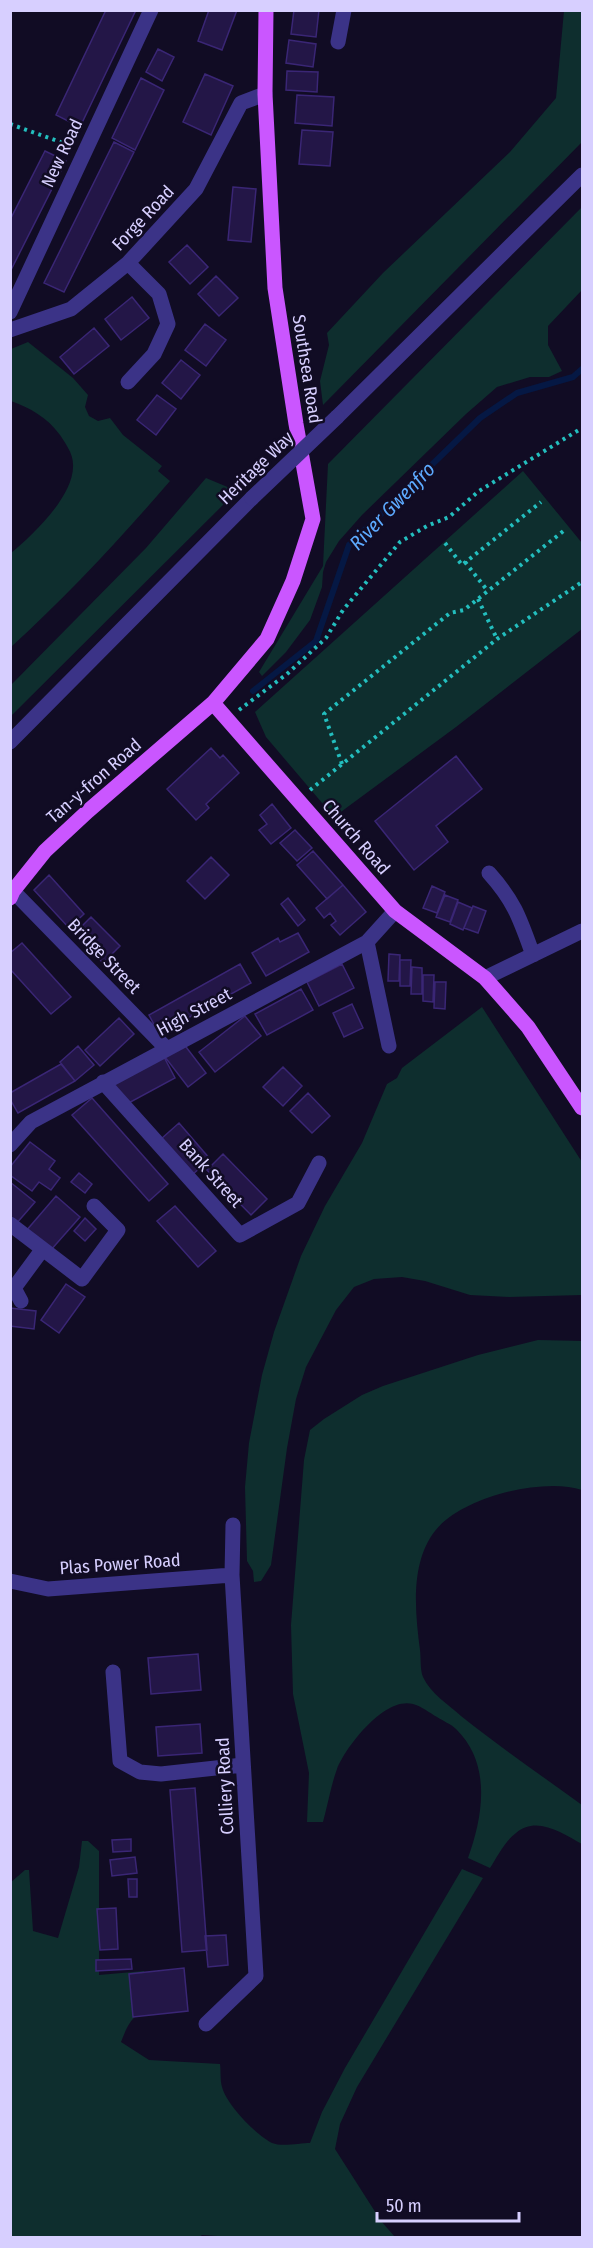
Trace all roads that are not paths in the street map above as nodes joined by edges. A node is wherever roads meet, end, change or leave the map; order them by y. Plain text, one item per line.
1 (151, 10) edge
2 (266, 10) edge
3 (344, 10) edge
4 (338, 42) dead end
5 (265, 94) junction
6 (582, 175) edge
7 (128, 263) junction
8 (10, 312) edge
9 (10, 330) edge
10 (128, 382) dead end
11 (213, 703) junction
12 (10, 741) edge
13 (489, 873) dead end
14 (12, 895) edge
15 (395, 911) junction
16 (582, 931) edge
17 (367, 942) junction
18 (533, 955) junction
19 (485, 978) junction
20 (389, 1046) dead end
21 (167, 1049) junction
22 (103, 1082) junction
23 (582, 1108) edge
24 (10, 1145) edge
25 (319, 1163) dead end
26 (94, 1206) dead end
27 (10, 1224) edge
28 (42, 1250) junction
29 (21, 1301) dead end
30 (234, 1525) dead end
31 (232, 1575) junction
32 (10, 1581) edge
33 (113, 1672) dead end
34 (243, 1765) junction
35 (206, 2024) dead end

1 - 8 street, New Road
2 - 5 main road, Southsea Road
3 - 4 street
5 - 7 street, Forge Road
5 - 11 main road, Southsea Road
6 - 12 street, Heritage Way, bridge
7 - 9 street, Forge Road
7 - 10 street
11 - 14 main road, Tan-y-fron Road
11 - 15 main road, Church Road
13 - 18 street
14 - 21 street, Bridge Street
15 - 17 street, High Street
15 - 19 main road, Church Road
16 - 18 street
17 - 20 street
17 - 21 street, High Street
18 - 19 street
19 - 23 main road, Church Road
21 - 22 street, High Street
22 - 24 street, High Street
22 - 25 street, Bank Street
26 - 28 street
27 - 28 street
28 - 29 street
30 - 31 street, Colliery Road
31 - 32 street, Plas Power Road
31 - 34 street, Colliery Road
33 - 34 street
34 - 35 street, Colliery Road

